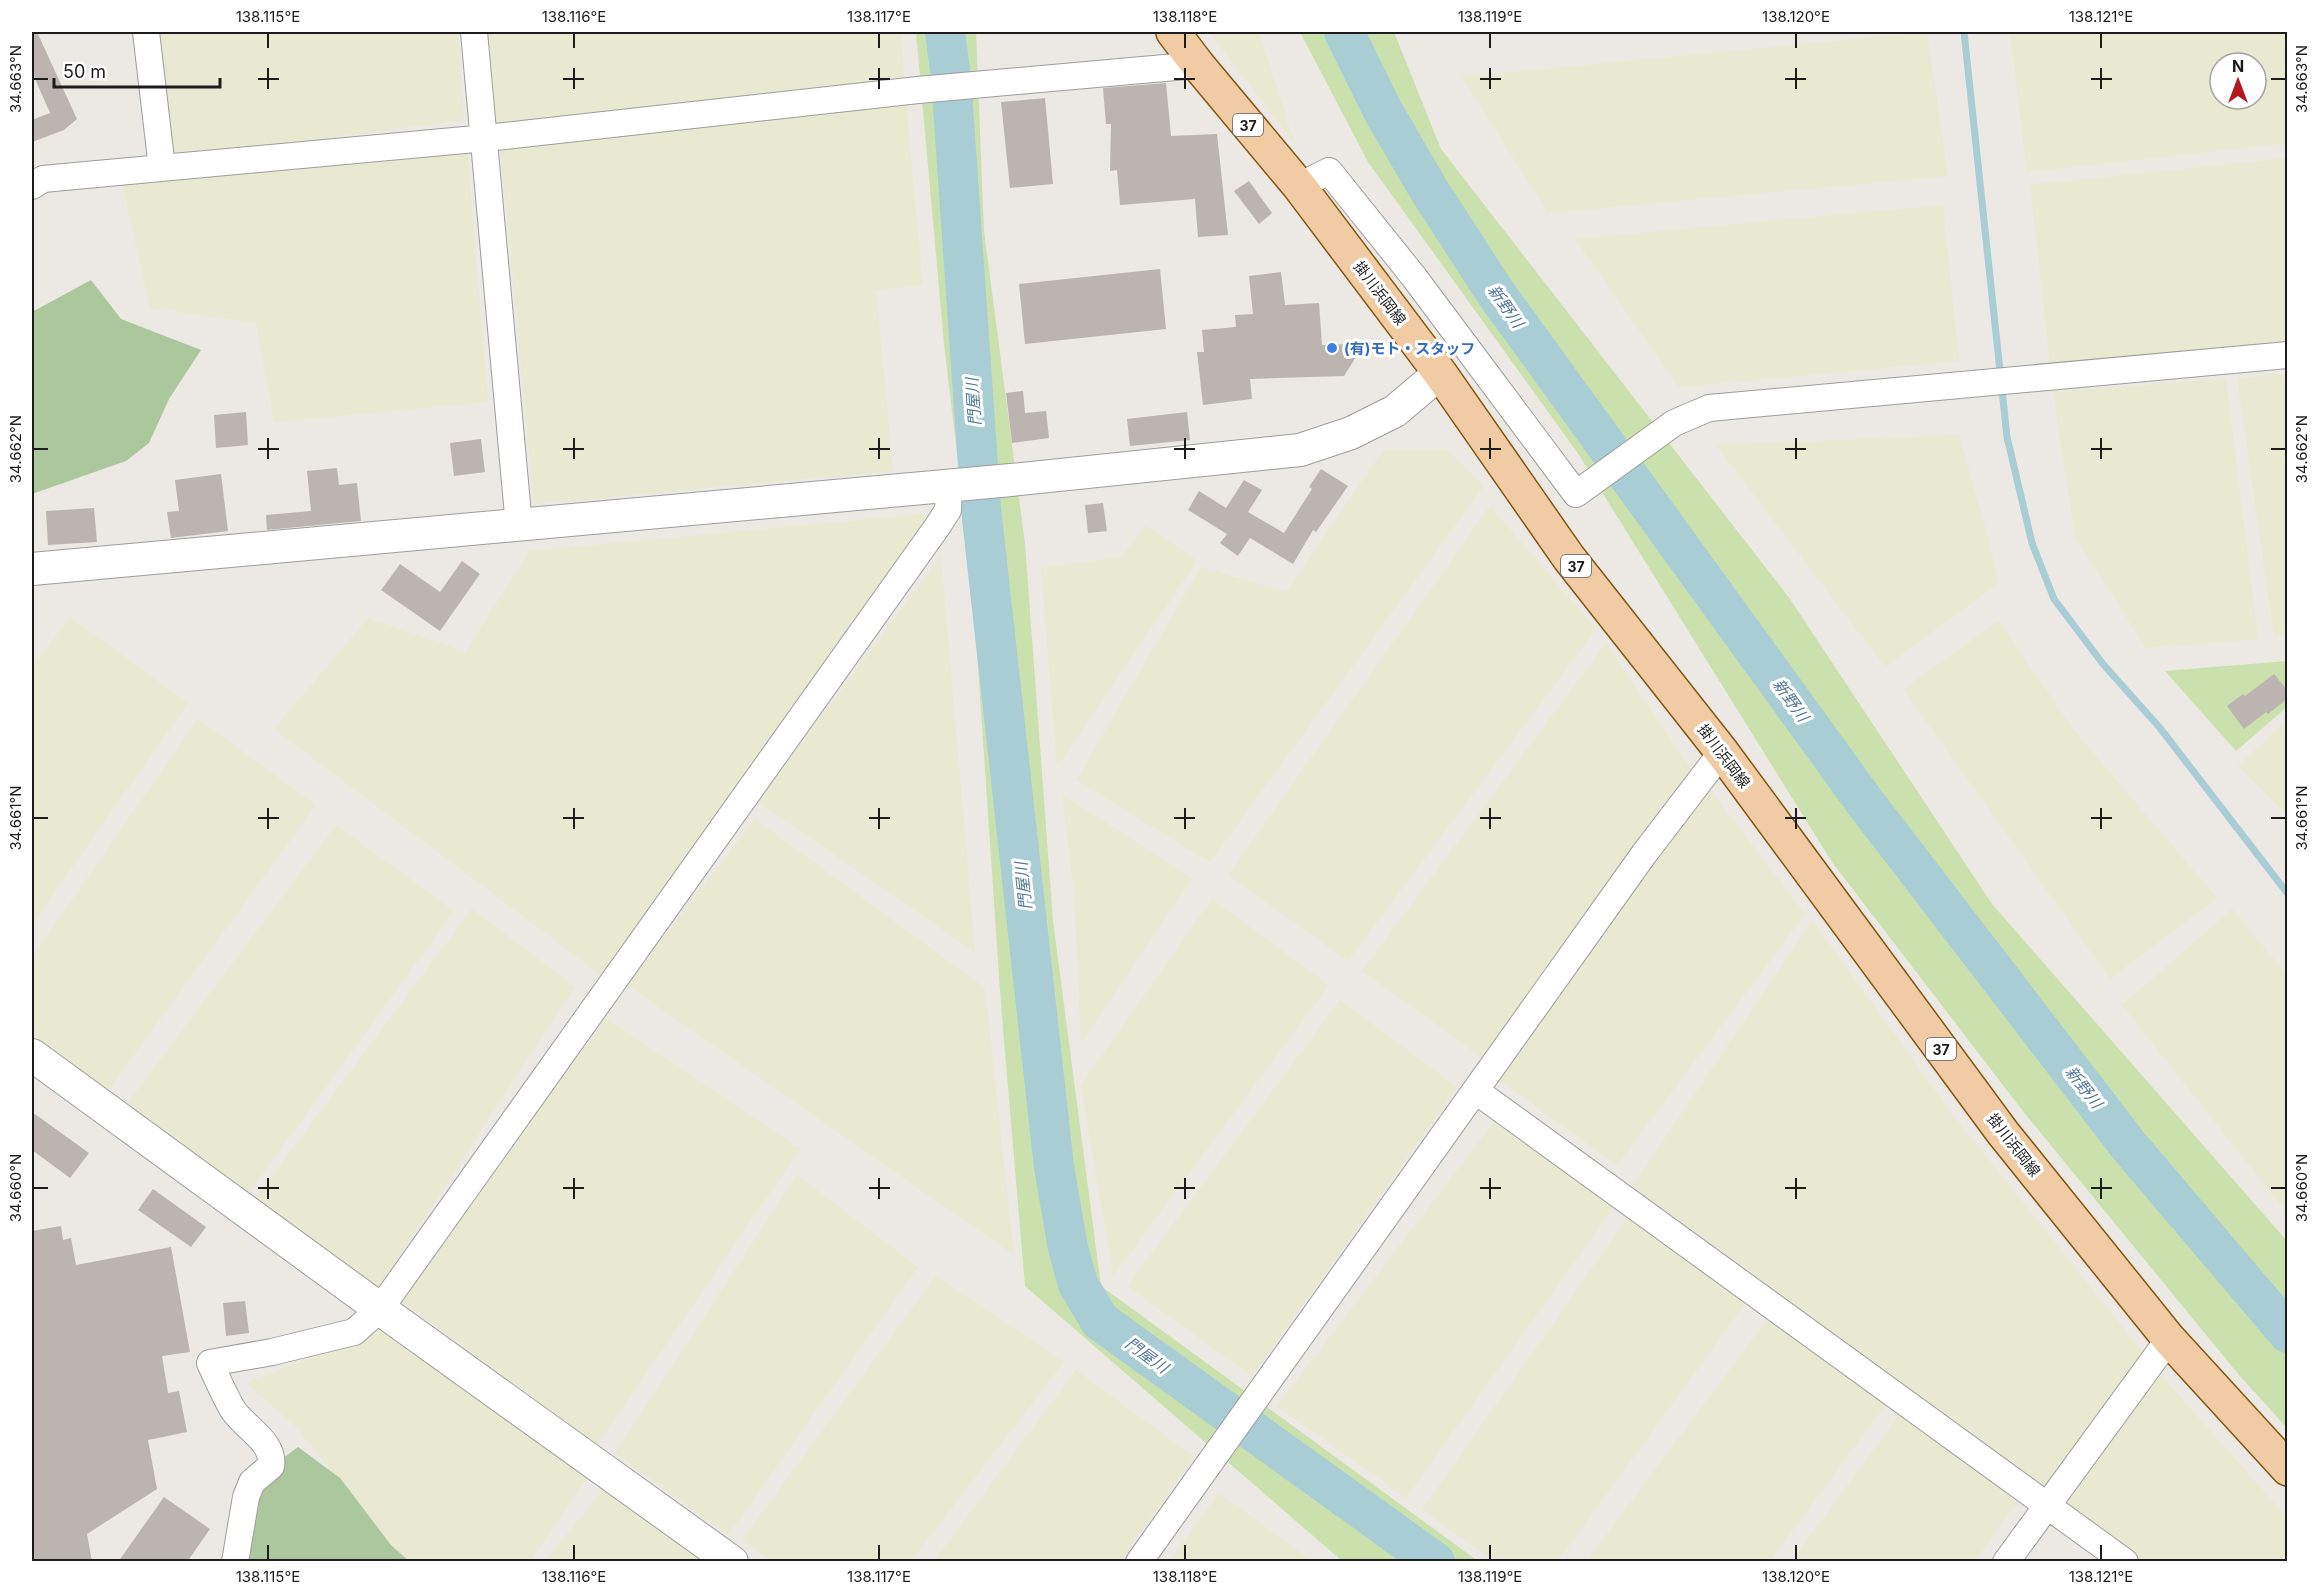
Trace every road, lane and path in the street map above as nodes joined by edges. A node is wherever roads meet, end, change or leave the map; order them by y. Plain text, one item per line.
1 (146, 32) edge
2 (474, 32) edge
3 (1173, 32) edge
4 (1198, 65) junction
5 (486, 138) junction
6 (162, 168) junction
7 (32, 186) edge
8 (1299, 186) junction
9 (2288, 355) edge
10 (1440, 373) junction
11 (949, 485) junction
12 (519, 525) junction
13 (32, 568) edge
14 (1722, 752) junction
15 (32, 1055) edge
16 (1476, 1091) junction
17 (381, 1309) junction
18 (2169, 1339) junction
19 (2288, 1469) edge
20 (2047, 1505) junction
21 (235, 1562) edge
22 (732, 1562) edge
23 (1139, 1562) edge
24 (2006, 1562) edge
25 (2125, 1562) edge

1 - 6 street
2 - 5 street
3 - 4 main road, 掛川浜岡線 / 37
4 - 5 street
4 - 8 main road, 掛川浜岡線 / 37
5 - 6 street
5 - 12 street
6 - 7 street
8 - 9 street
8 - 10 main road, 掛川浜岡線 / 37
10 - 11 street
10 - 14 main road, 掛川浜岡線 / 37
11 - 12 street
11 - 17 street
12 - 13 street
14 - 16 street
14 - 18 main road, 掛川浜岡線 / 37
15 - 17 street
16 - 20 street
16 - 23 street
17 - 21 street
17 - 22 street
18 - 19 main road, 掛川浜岡線 / 37
18 - 20 street
20 - 24 street
20 - 25 street

